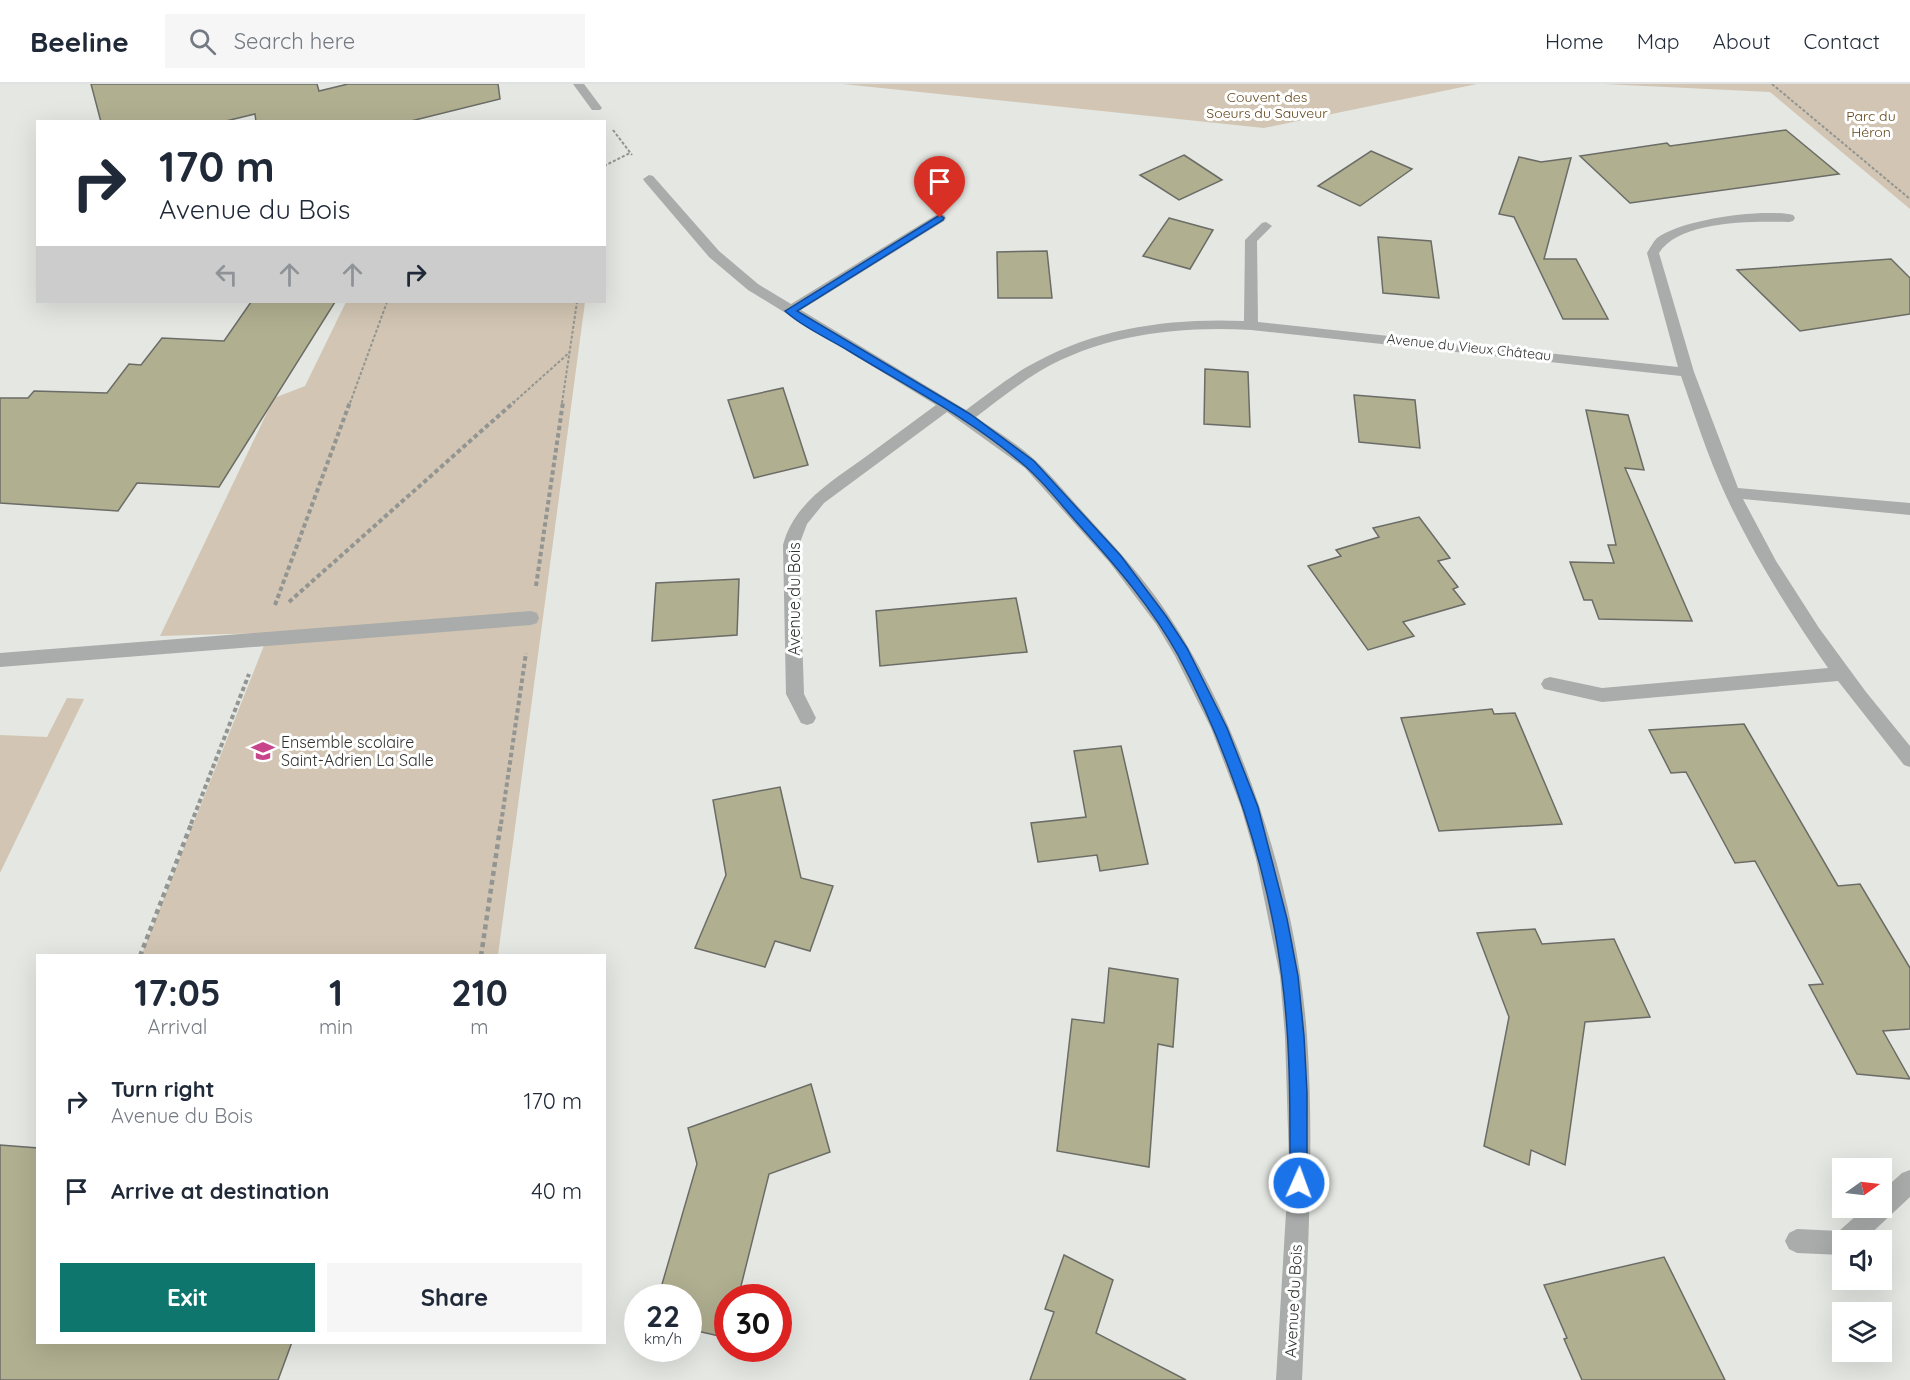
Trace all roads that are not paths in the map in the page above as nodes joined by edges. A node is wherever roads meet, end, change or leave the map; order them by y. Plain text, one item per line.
1 (578, 84) edge
2 (596, 108) road end
3 (649, 179) road end
4 (940, 218) dead end
5 (1789, 218) dead end
6 (1266, 226) dead end
7 (790, 311) junction
8 (1251, 326) junction
9 (1687, 372) junction
10 (946, 405) junction
11 (966, 417) junction
12 (1732, 493) junction
13 (1910, 509) edge
14 (531, 618) dead end
15 (0, 660) edge
16 (1841, 674) junction
17 (1550, 684) dead end
18 (807, 718) dead end
19 (1910, 759) edge
20 (1910, 1181) edge
21 (1858, 1230) edge
22 (1797, 1240) dead end
23 (1832, 1242) edge
24 (1289, 1380) edge

1 - 2 street
3 - 7 street, Avenue du Bois
4 - 7 street
5 - 9 street
6 - 8 street
7 - 10 street, Avenue du Bois
8 - 9 street, Avenue du Vieux Château
8 - 11 street, Avenue du Vieux Château
9 - 12 street
10 - 11 street, Avenue du Bois
10 - 18 street, Avenue du Bois
11 - 24 street, Avenue du Bois
12 - 13 street
12 - 16 street
14 - 15 street
16 - 17 street
16 - 19 street
20 - 21 street
22 - 23 street

